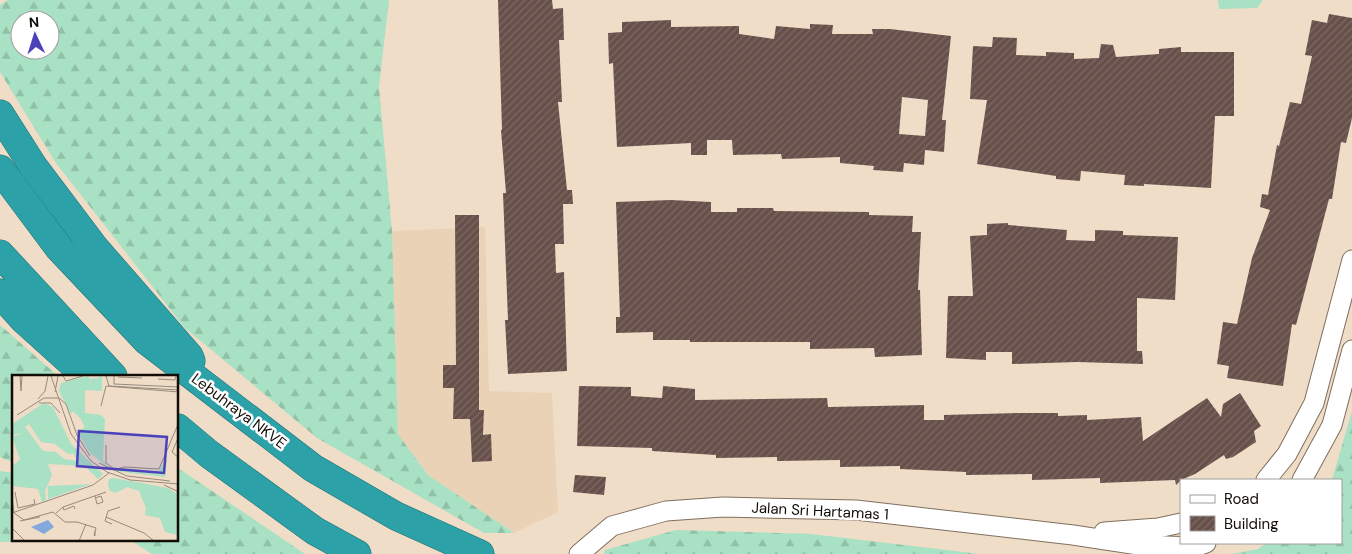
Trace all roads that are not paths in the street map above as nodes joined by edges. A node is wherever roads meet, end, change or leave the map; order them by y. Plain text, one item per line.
1 (0, 114) edge
2 (0, 169) edge
3 (0, 254) edge
4 (1352, 260) edge
5 (0, 293) edge
6 (1352, 350) edge
7 (109, 375) edge
8 (111, 375) edge
9 (196, 378) junction
10 (179, 429) edge
11 (1267, 479) edge
12 (1303, 479) edge
13 (1180, 523) edge
14 (1073, 535) junction
15 (1204, 544) edge
16 (356, 554) edge
17 (480, 554) edge
18 (580, 554) edge

1 - 9 highway
2 - 9 highway, Lebuhraya NKVE
3 - 8 highway
4 - 11 street
5 - 7 highway
6 - 12 street
9 - 17 highway, Lebuhraya NKVE
10 - 16 highway
13 - 14 street, Jalan Sri Hartamas 1
14 - 15 street, Jalan Sri Hartamas 1
14 - 18 street, Jalan Sri Hartamas 1

